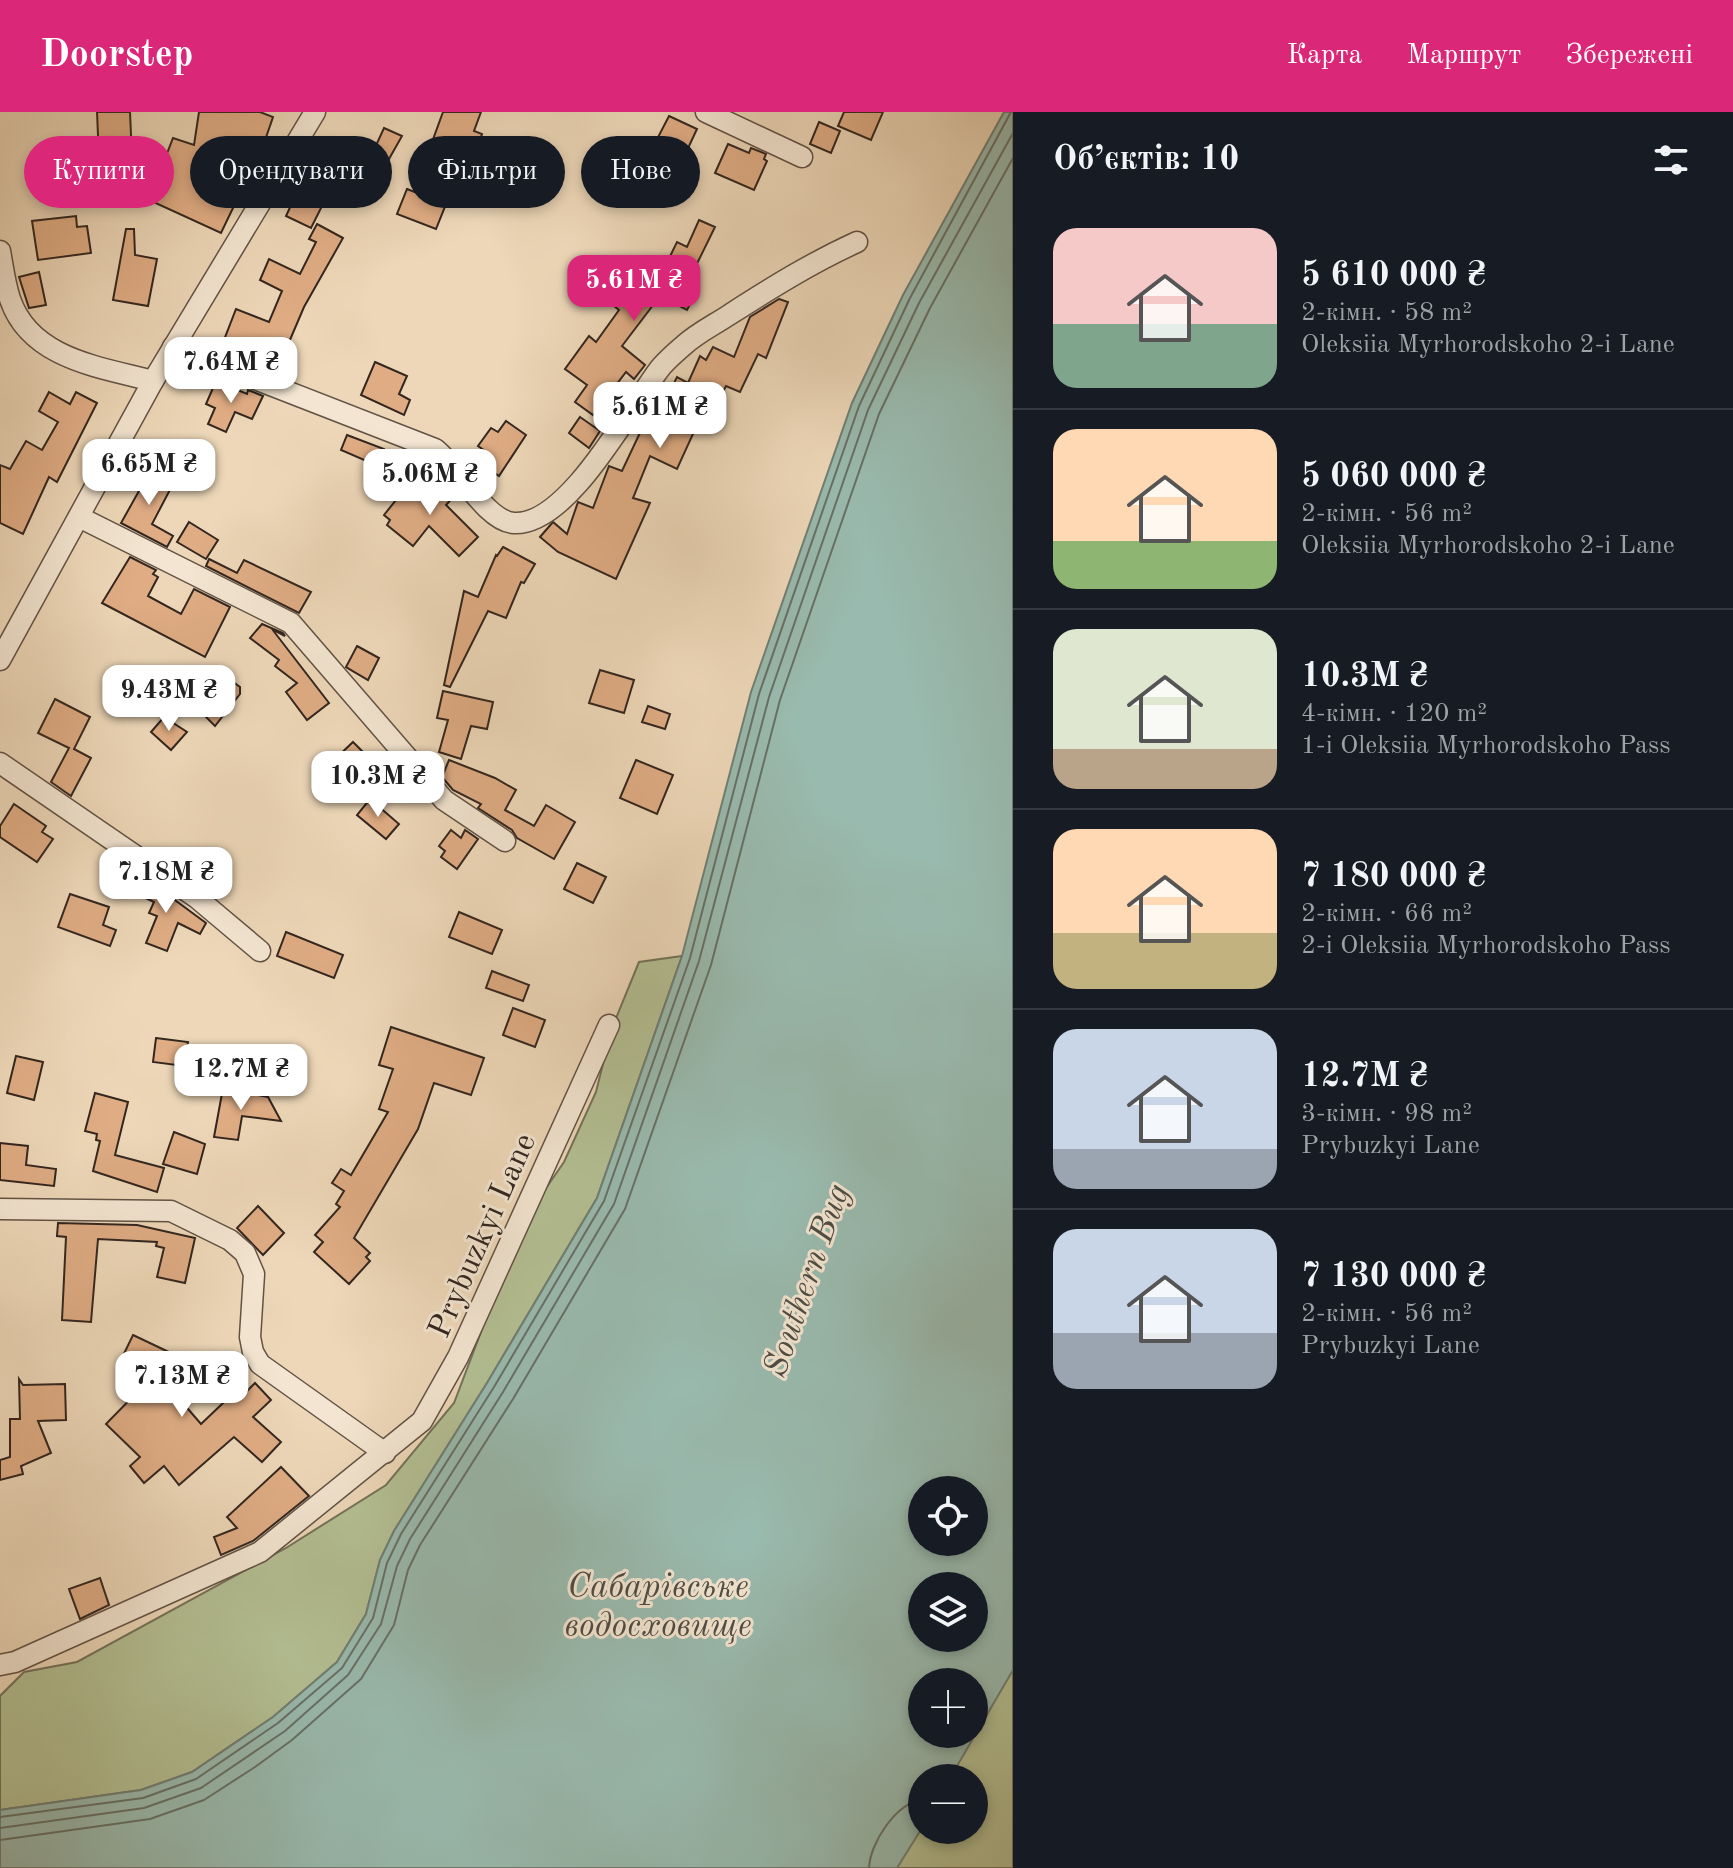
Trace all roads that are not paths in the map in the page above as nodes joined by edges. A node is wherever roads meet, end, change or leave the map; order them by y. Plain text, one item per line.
1 (315, 112) edge
2 (706, 112) edge
3 (802, 157) dead end
4 (857, 242) dead end
5 (0, 251) edge
6 (173, 347) junction
7 (153, 381) junction
8 (79, 517) junction
9 (0, 660) edge
10 (0, 763) edge
11 (505, 841) dead end
12 (260, 951) dead end
13 (609, 1025) dead end
14 (0, 1209) edge
15 (385, 1453) junction
16 (0, 1665) edge

1 - 6 street
2 - 3 street
4 - 6 street
5 - 7 street
6 - 7 street
7 - 8 street
8 - 9 street
8 - 11 street
10 - 12 street
13 - 15 street, Prybuzkyi Lane
14 - 15 street
15 - 16 street, Prybuzkyi Lane

